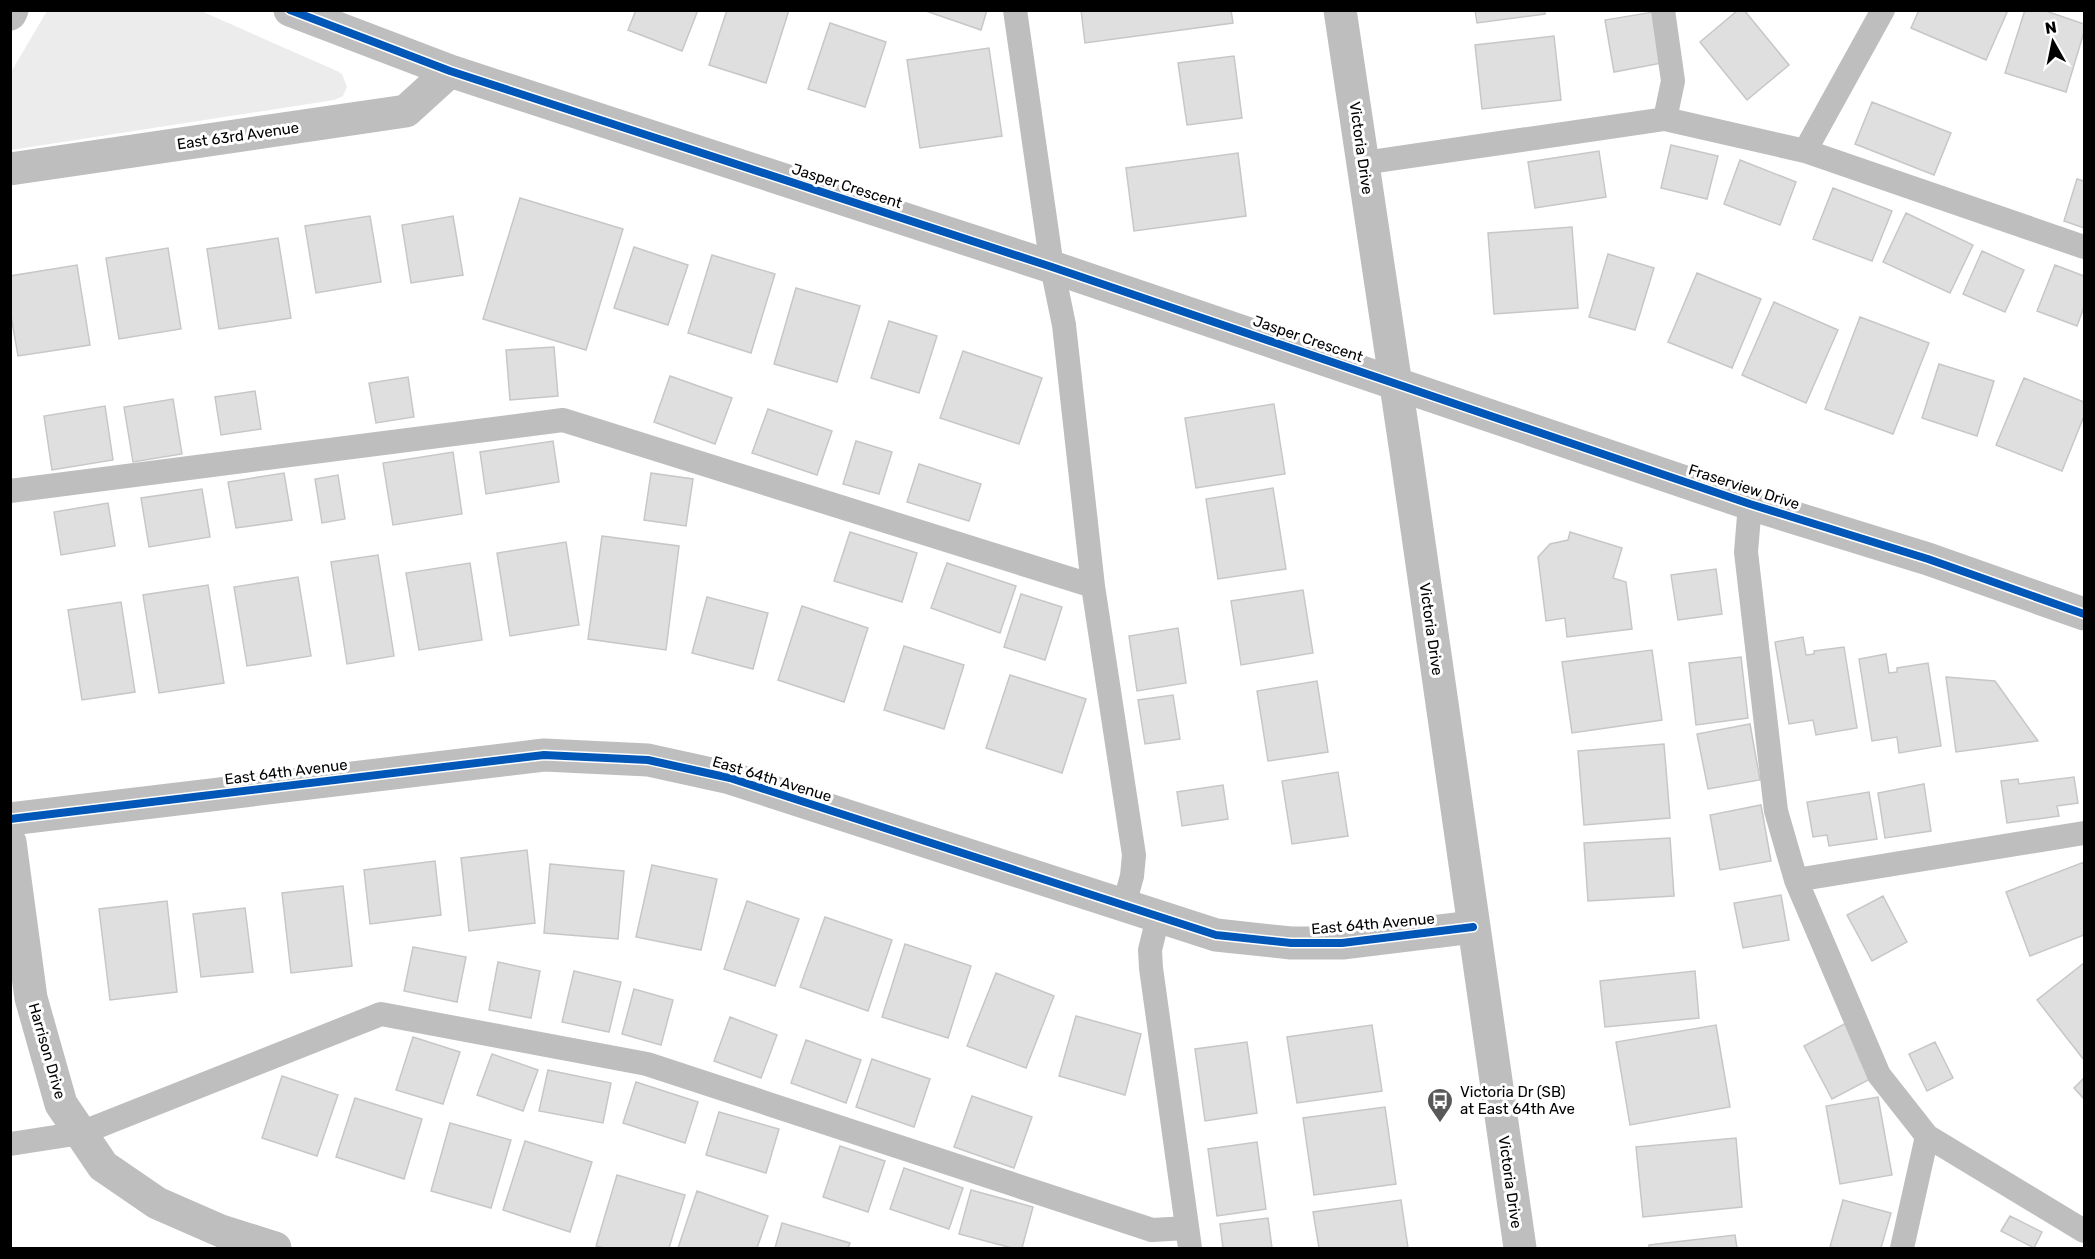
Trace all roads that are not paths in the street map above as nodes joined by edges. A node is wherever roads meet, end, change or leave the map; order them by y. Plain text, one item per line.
1 (290, 10) edge
2 (1015, 10) edge
3 (1340, 10) edge
4 (1663, 10) edge
5 (1883, 10) edge
6 (450, 71) junction
7 (1665, 119) junction
8 (1805, 152) junction
9 (1363, 163) junction
10 (10, 169) edge
11 (2085, 247) edge
12 (1052, 267) junction
13 (1396, 383) junction
14 (10, 491) edge
15 (1750, 504) junction
16 (1093, 586) junction
17 (2085, 614) edge
18 (10, 819) edge
19 (2085, 833) edge
20 (10, 842) edge
21 (1796, 880) junction
22 (1124, 905) junction
23 (1158, 917) junction
24 (1473, 927) junction
25 (81, 1133) junction
26 (1927, 1136) junction
27 (10, 1144) edge
28 (2085, 1231) edge
29 (1188, 1238) edge
30 (275, 1248) edge
31 (1520, 1248) edge
32 (1902, 1248) edge

1 - 6 street, Jasper Crescent
2 - 12 lane
3 - 9 street, Victoria Drive
4 - 7 lane
5 - 8 lane
6 - 10 street, East 63rd Avenue
6 - 12 street, Jasper Crescent
7 - 8 lane
7 - 9 lane
8 - 11 lane
9 - 13 street, Victoria Drive
12 - 13 street, Jasper Crescent
12 - 16 lane
13 - 15 street, Fraserview Drive
13 - 24 street, Victoria Drive
14 - 16 lane
15 - 17 street, Fraserview Drive
15 - 21 lane
16 - 22 lane
18 - 22 street, East 64th Avenue
19 - 21 lane
20 - 25 street, Harrison Drive
21 - 26 lane
22 - 23 street, East 64th Avenue
23 - 24 street, East 64th Avenue
23 - 29 lane
24 - 31 street, Victoria Drive
25 - 27 lane
25 - 29 lane
25 - 30 street, Harrison Drive
26 - 28 lane
26 - 32 lane

